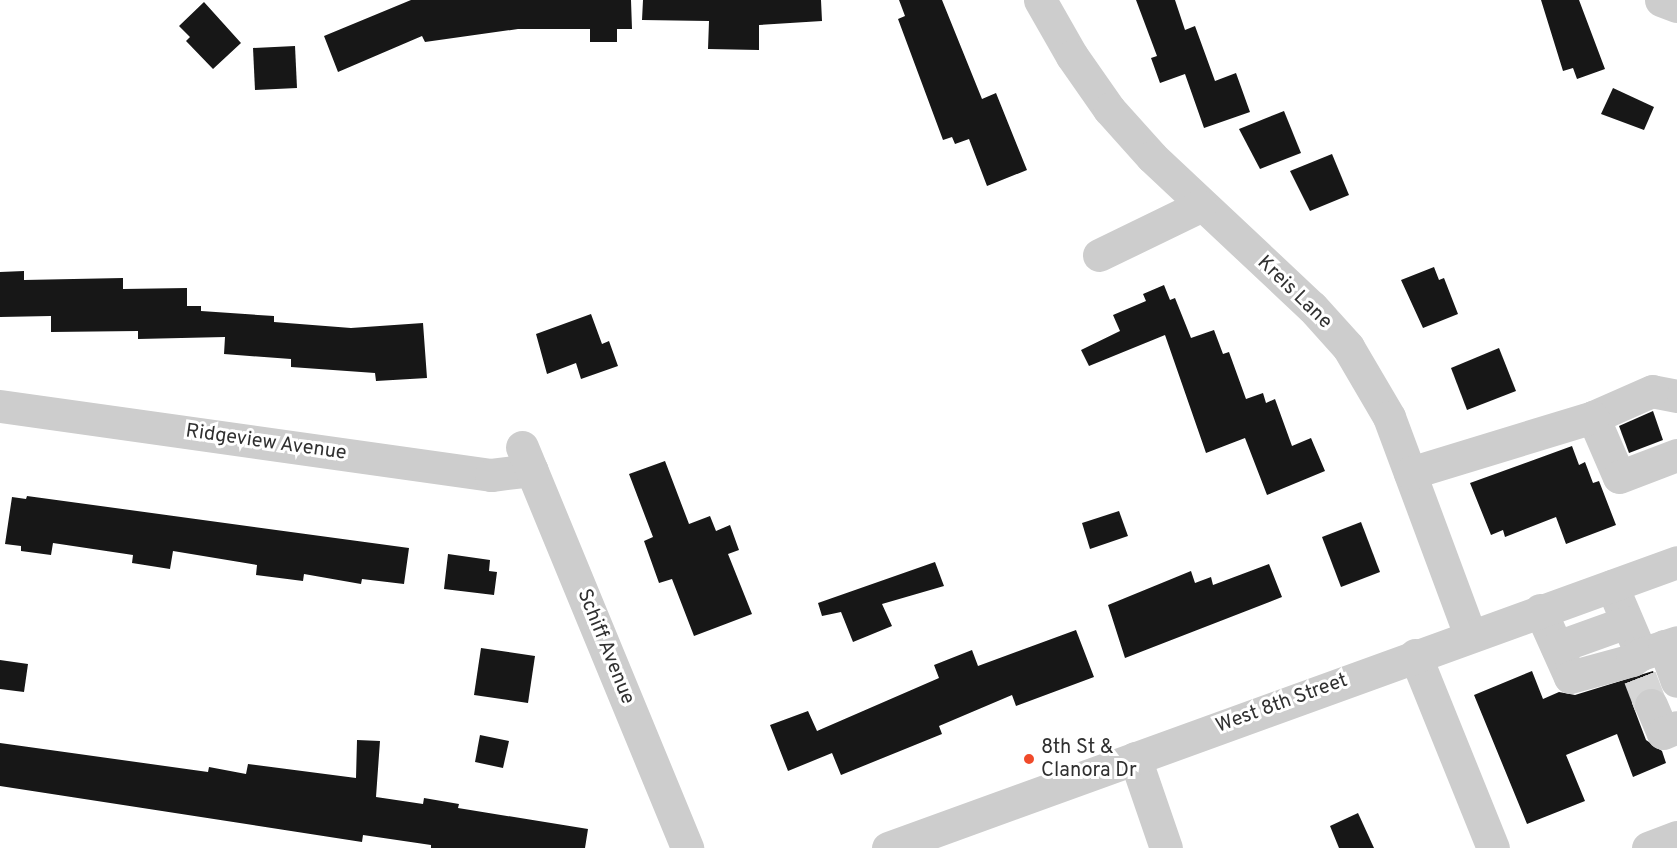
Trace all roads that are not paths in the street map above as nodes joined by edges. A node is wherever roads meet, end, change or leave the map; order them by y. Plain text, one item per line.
1 (1040, 0) edge
2 (1661, 0) edge
3 (1677, 6) edge
4 (1200, 206) junction
5 (1099, 255) dead end
6 (1677, 396) edge
7 (0, 406) edge
8 (1593, 417) junction
9 (1677, 455) edge
10 (527, 458) joint
11 (1410, 473) junction
12 (1674, 573) edge
13 (1612, 586) junction
14 (1540, 610) junction
15 (1627, 621) junction
16 (1470, 635) junction
17 (1557, 647) junction
18 (1415, 655) junction
19 (1651, 664) edge
20 (1677, 681) tunnel mouth
21 (1677, 727) edge
22 (1135, 758) junction
23 (1677, 837) edge
24 (687, 848) edge
25 (888, 848) edge
26 (1167, 848) edge
27 (1493, 848) edge
28 (1648, 848) edge

1 - 4 street, Kreis Lane
2 - 3 street
4 - 5 street
4 - 11 street, Kreis Lane
6 - 8 street
7 - 10 street, Ridgeview Avenue
8 - 9 street
8 - 11 street
10 - 24 street, Schiff Avenue
11 - 16 street, Kreis Lane
12 - 13 street, West 8th Street
13 - 14 street, West 8th Street
13 - 15 street
14 - 16 street, West 8th Street
14 - 17 street
15 - 17 street
15 - 19 street
16 - 18 street, West 8th Street
17 - 19 street
18 - 22 street, West 8th Street
18 - 27 street
19 - 20 street
19 - 21 street
22 - 25 street, West 8th Street
22 - 26 street
23 - 28 street

